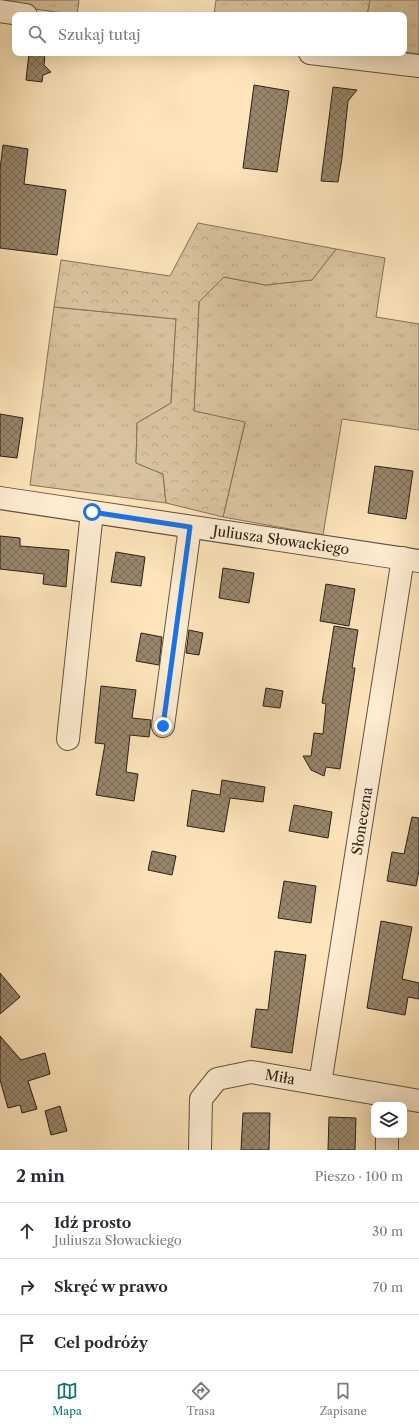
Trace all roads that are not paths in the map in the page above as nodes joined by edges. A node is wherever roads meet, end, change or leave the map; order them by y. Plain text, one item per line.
1 (0, 11) edge
2 (12, 13) edge
3 (335, 56) edge
4 (419, 66) edge
5 (0, 498) edge
6 (92, 512) junction
7 (190, 527) junction
8 (411, 560) edge
9 (163, 726) dead end
10 (68, 739) dead end
11 (320, 1084) junction
12 (388, 1100) edge
13 (419, 1101) edge
14 (387, 1138) edge
15 (200, 1150) edge
16 (387, 1150) edge

1 - 2 street
3 - 4 street
5 - 6 street, Juliusza Słowackiego
6 - 7 street, Juliusza Słowackiego
6 - 10 street
7 - 8 street, Juliusza Słowackiego
7 - 9 street
8 - 11 street, Słoneczna
11 - 12 street, Miła
11 - 15 street, Miła
12 - 13 street, Miła
14 - 16 street

